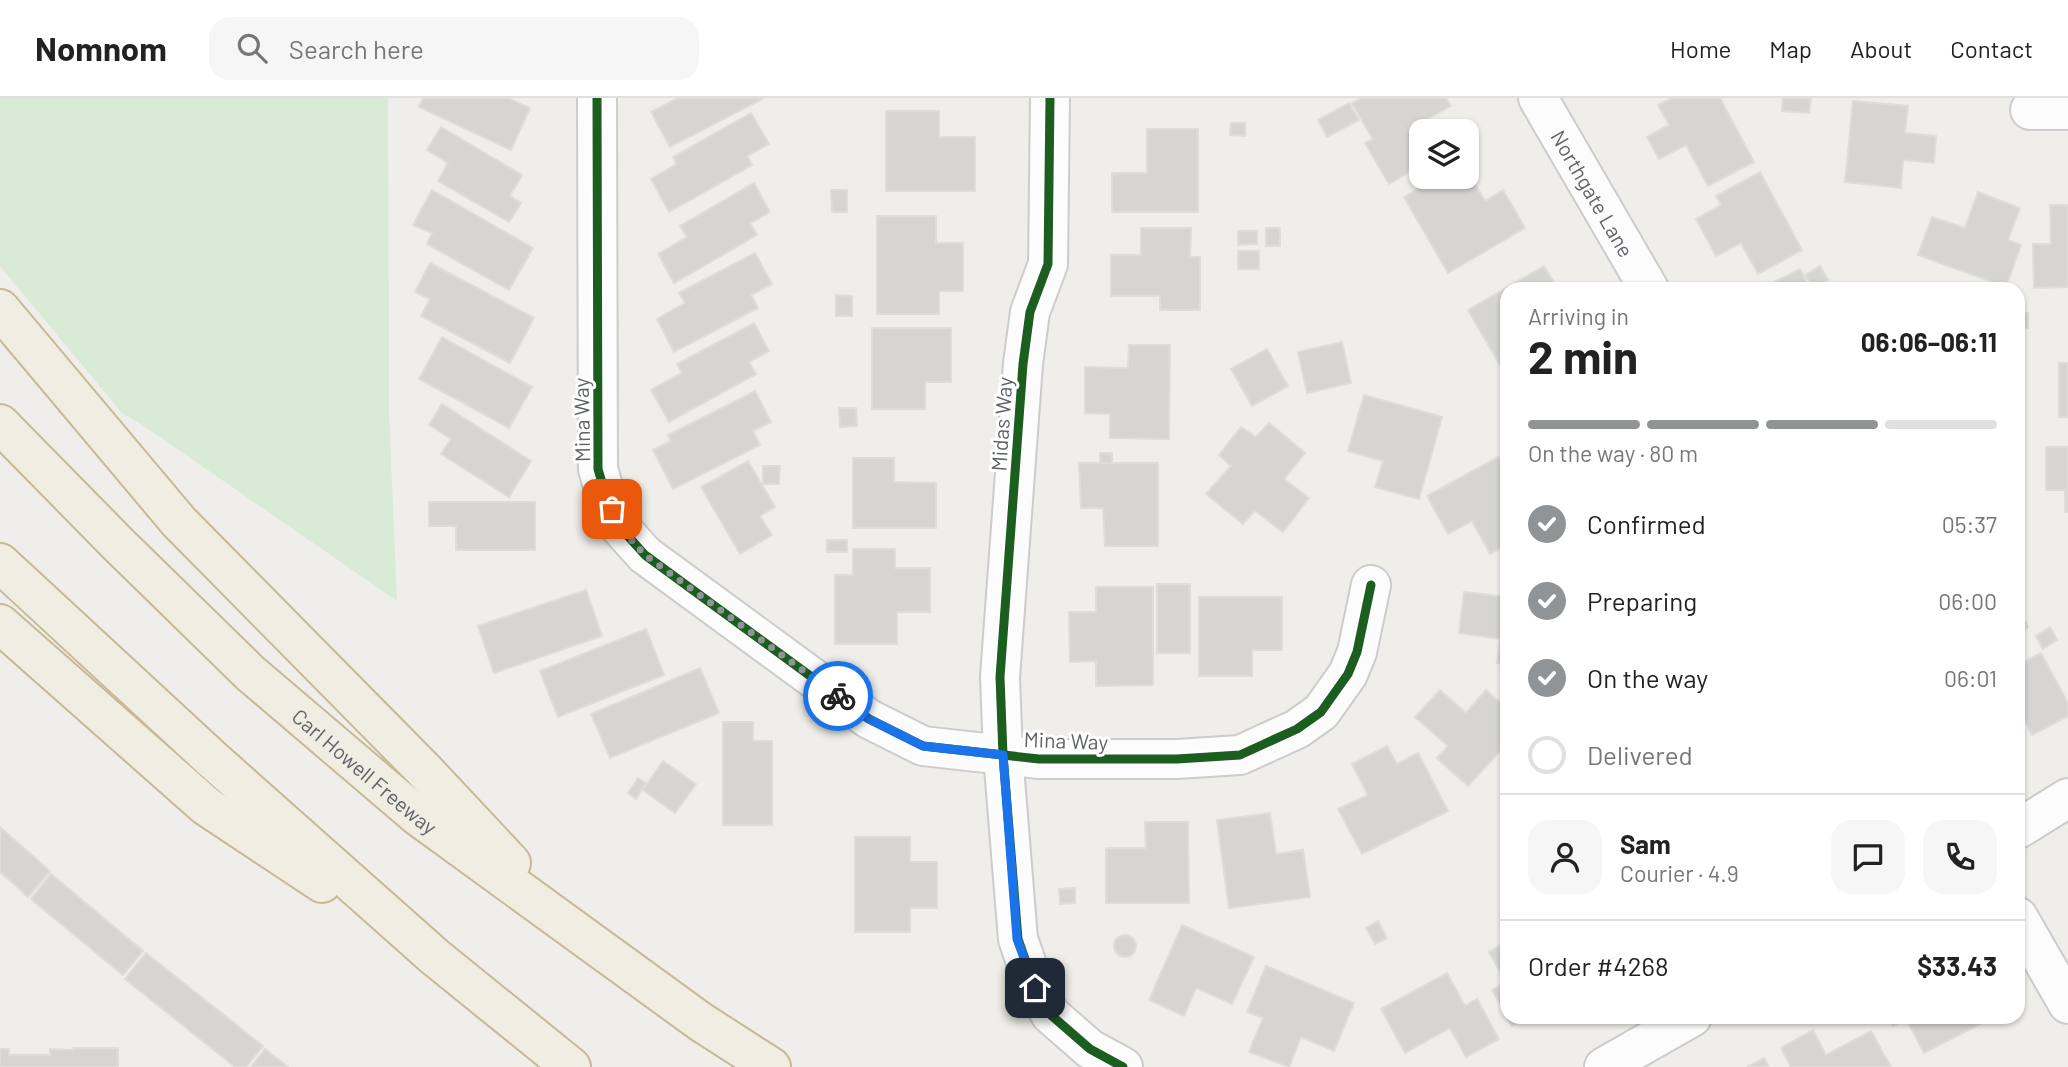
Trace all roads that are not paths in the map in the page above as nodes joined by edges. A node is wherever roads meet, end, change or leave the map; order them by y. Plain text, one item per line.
1 (597, 98) edge
2 (1049, 98) edge
3 (1538, 98) edge
4 (2030, 110) dead end
5 (2068, 110) edge
6 (1645, 282) edge
7 (0, 309) edge
8 (0, 424) edge
9 (0, 563) edge
10 (1371, 585) dead end
11 (0, 624) edge
12 (1003, 755) junction
13 (2068, 798) edge
14 (2025, 825) edge
15 (572, 929) junction
16 (2025, 929) edge
17 (435, 957) junction
18 (2068, 1003) edge
19 (1680, 1024) edge
20 (570, 1067) edge
21 (771, 1067) edge
22 (1123, 1067) edge
23 (1604, 1067) edge

1 - 12 street, Mina Way
2 - 12 street, Midas Way
3 - 6 street, Northgate Lane
4 - 5 street
7 - 15 highway
8 - 15 highway, Carl Howell Freeway
9 - 17 highway
10 - 12 street, Mina Way
11 - 17 highway
12 - 22 street, Midas Way
13 - 14 street
15 - 21 highway, Carl Howell Freeway
16 - 18 street
17 - 20 highway
19 - 23 street

